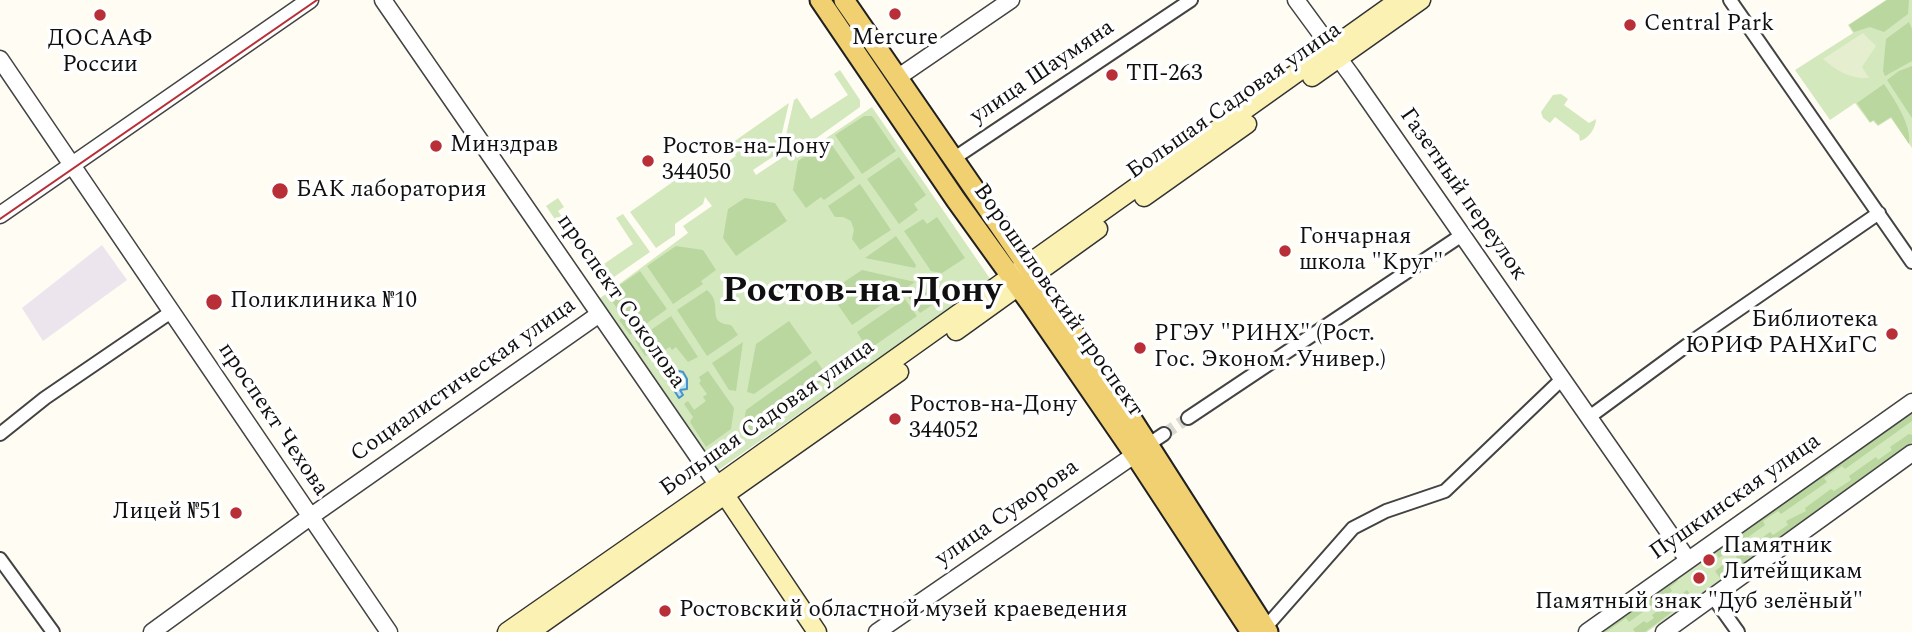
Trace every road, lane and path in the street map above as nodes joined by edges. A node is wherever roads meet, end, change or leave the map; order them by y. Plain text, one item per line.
1 (310, 0) edge
2 (383, 0) edge
3 (844, 0) edge
4 (1011, 0) edge
5 (1191, 0) edge
6 (1296, 0) edge
7 (1399, 0) edge
8 (1421, 0) edge
9 (1730, 0) edge
10 (827, 3) edge
11 (1336, 53) junction
12 (0, 59) edge
13 (897, 78) junction
14 (953, 159) junction
15 (71, 165) junction
16 (1879, 213) junction
17 (0, 215) edge
18 (1462, 235) junction
19 (1912, 262) edge
20 (1022, 276) junction
21 (171, 312) junction
22 (598, 315) junction
23 (1561, 380) junction
24 (1912, 402) edge
25 (1188, 418) tunnel mouth
26 (1588, 418) junction
27 (0, 435) edge
28 (1149, 444) junction
29 (1912, 453) edge
30 (721, 490) junction
31 (310, 517) junction
32 (0, 559) edge
33 (1688, 561) junction
34 (1713, 597) junction
35 (1261, 630) edge
36 (53, 632) edge
37 (152, 632) edge
38 (389, 632) edge
39 (507, 632) edge
40 (530, 632) edge
41 (817, 632) edge
42 (877, 632) edge
43 (1587, 632) edge
44 (1664, 632) edge
45 (1738, 632) edge

1 - 15 street
2 - 22 street, проспект Соколова
3 - 13 main road, Ворошиловский проспект
4 - 13 street
5 - 14 street, улица Шаумяна
6 - 11 street, Газетный переулок
7 - 11 main road, Большая Садовая улица
8 - 11 main road, Большая Садовая улица
9 - 16 street
10 - 20 main road, Ворошиловский проспект
11 - 18 street, Газетный переулок
11 - 20 main road, Большая Садовая улица
12 - 15 street, проспект Чехова
13 - 14 main road, Ворошиловский проспект
14 - 20 main road, Ворошиловский проспект
15 - 17 street
15 - 21 street, проспект Чехова
16 - 19 street
16 - 26 street
18 - 23 street, Газетный переулок
18 - 25 street
20 - 28 main road, Ворошиловский проспект
20 - 30 main road, Большая Садовая улица
21 - 27 street
21 - 31 street, проспект Чехова
22 - 30 street, проспект Соколова
22 - 31 street, Социалистическая улица
23 - 26 street, Газетный переулок
23 - 35 street
24 - 33 street, Пушкинская улица
26 - 33 street, Газетный переулок
28 - 35 main road, Ворошиловский проспект
28 - 42 street, улица Суворова
29 - 34 street
30 - 39 main road, Большая Садовая улица
30 - 40 main road, Большая Садовая улица
30 - 41 main road, проспект Соколова
31 - 37 street, Социалистическая улица
31 - 38 street, проспект Чехова
32 - 36 street
33 - 43 street, Пушкинская улица
34 - 44 street
34 - 45 street

